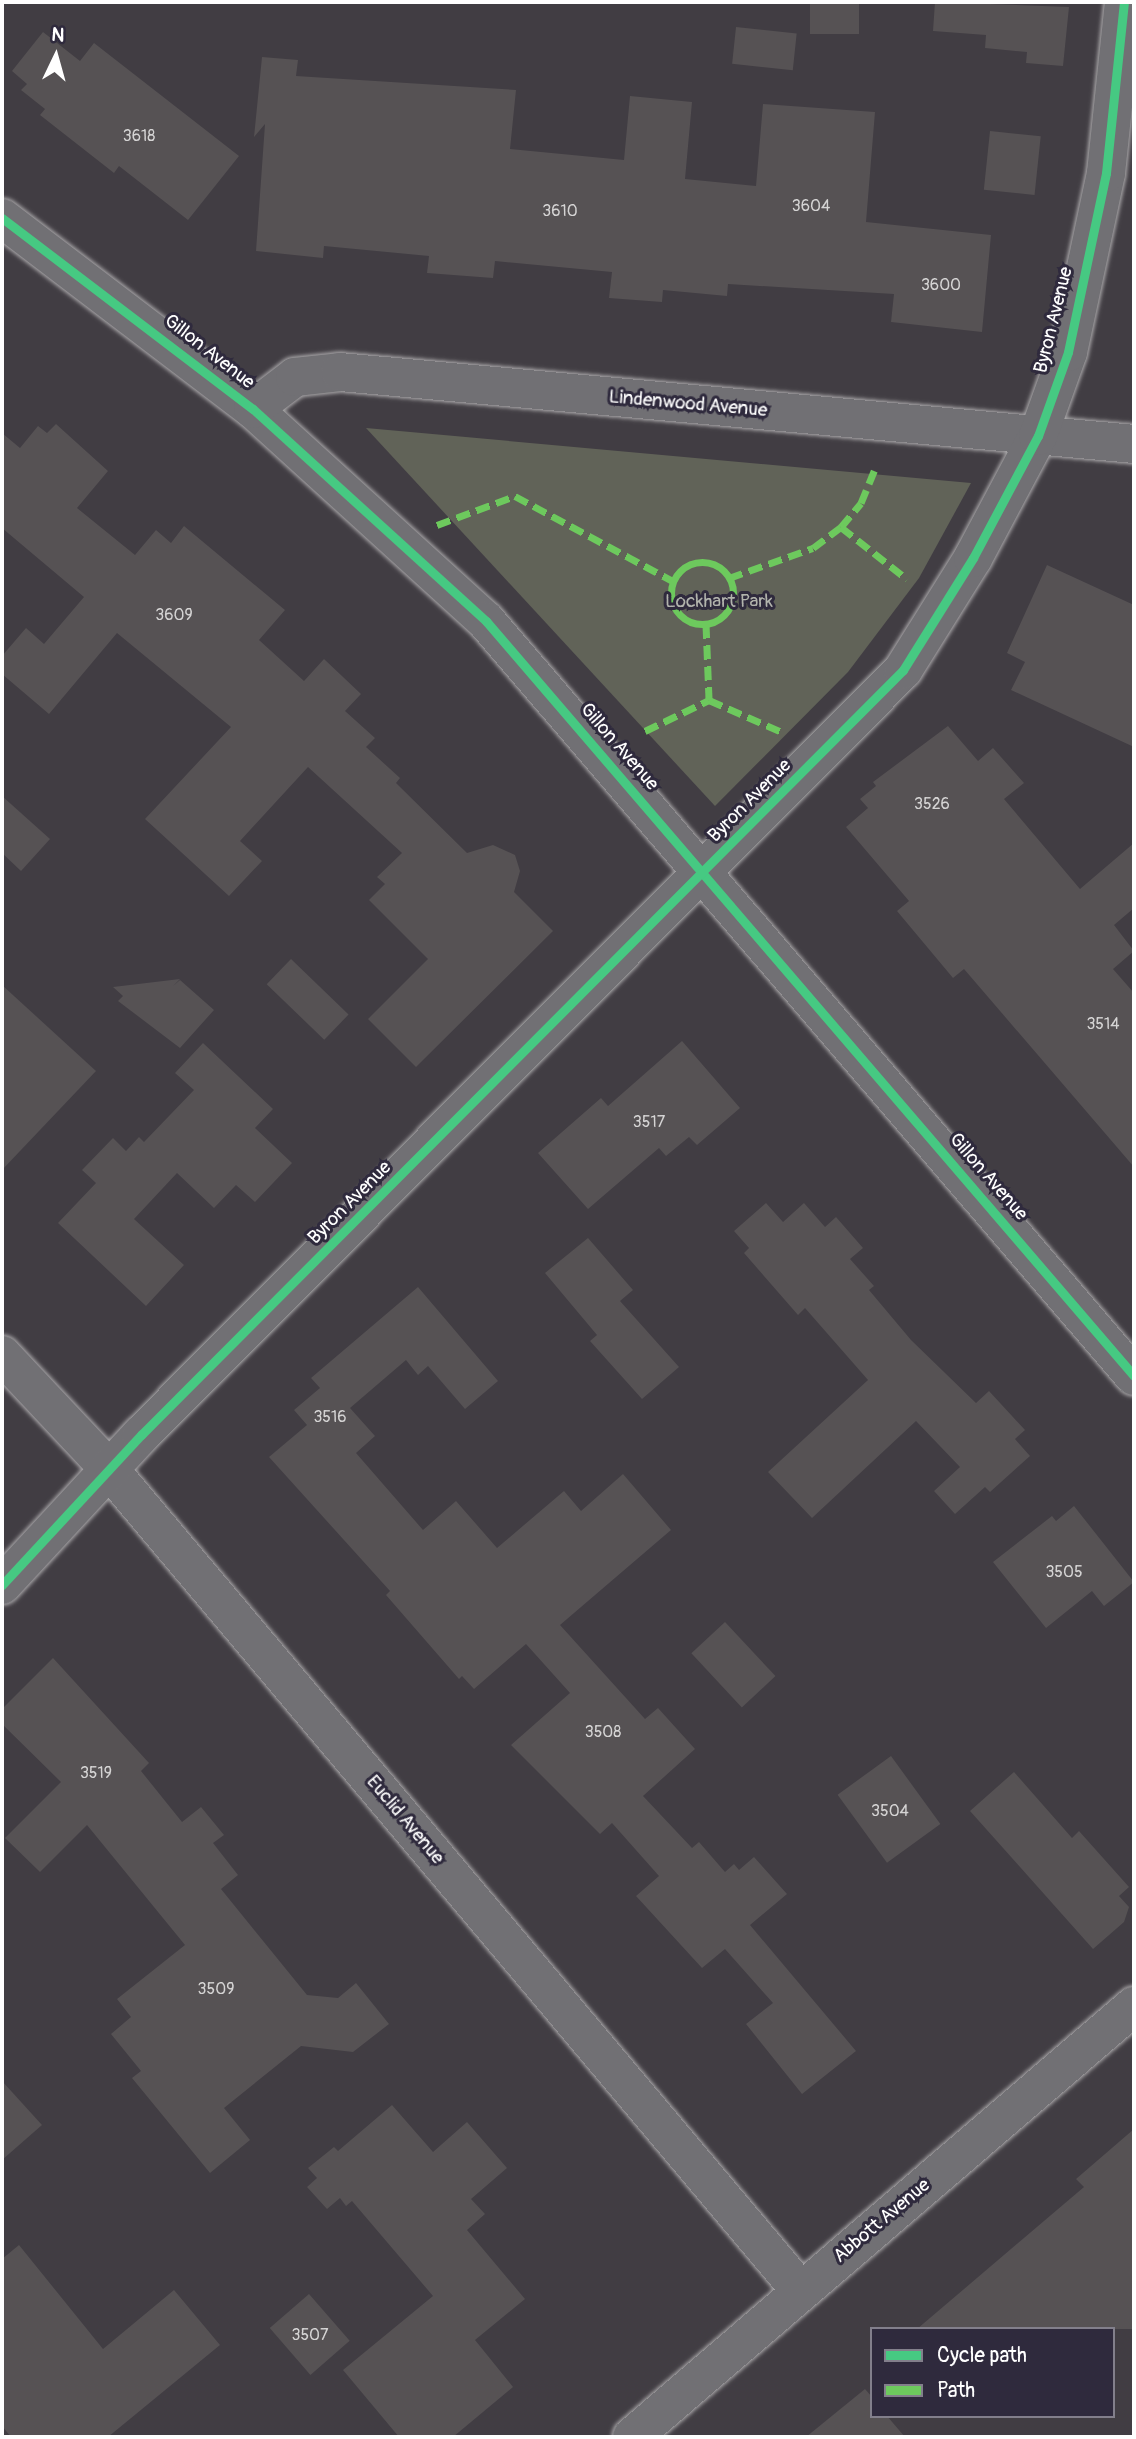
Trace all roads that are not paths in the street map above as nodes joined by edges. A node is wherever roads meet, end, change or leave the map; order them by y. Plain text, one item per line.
1 (1124, 2) edge
2 (2, 218) edge
3 (253, 409) junction
4 (1038, 436) junction
5 (1134, 444) edge
6 (704, 872) junction
7 (2, 1355) edge
8 (1134, 1376) edge
9 (109, 1469) junction
10 (2, 1585) edge
11 (1134, 2006) edge
12 (801, 2291) junction
13 (632, 2437) edge

1 - 4 street, Byron Avenue
2 - 3 street, Gillon Avenue
3 - 4 street, Lindenwood Avenue
3 - 6 street, Gillon Avenue
4 - 5 street, Lindenwood Avenue
4 - 6 street, Byron Avenue
6 - 8 street, Gillon Avenue
6 - 9 street, Byron Avenue
7 - 9 street, Euclid Avenue
9 - 10 street, Byron Avenue
9 - 12 street, Euclid Avenue
11 - 12 street, Abbott Avenue
12 - 13 street, Abbott Avenue

